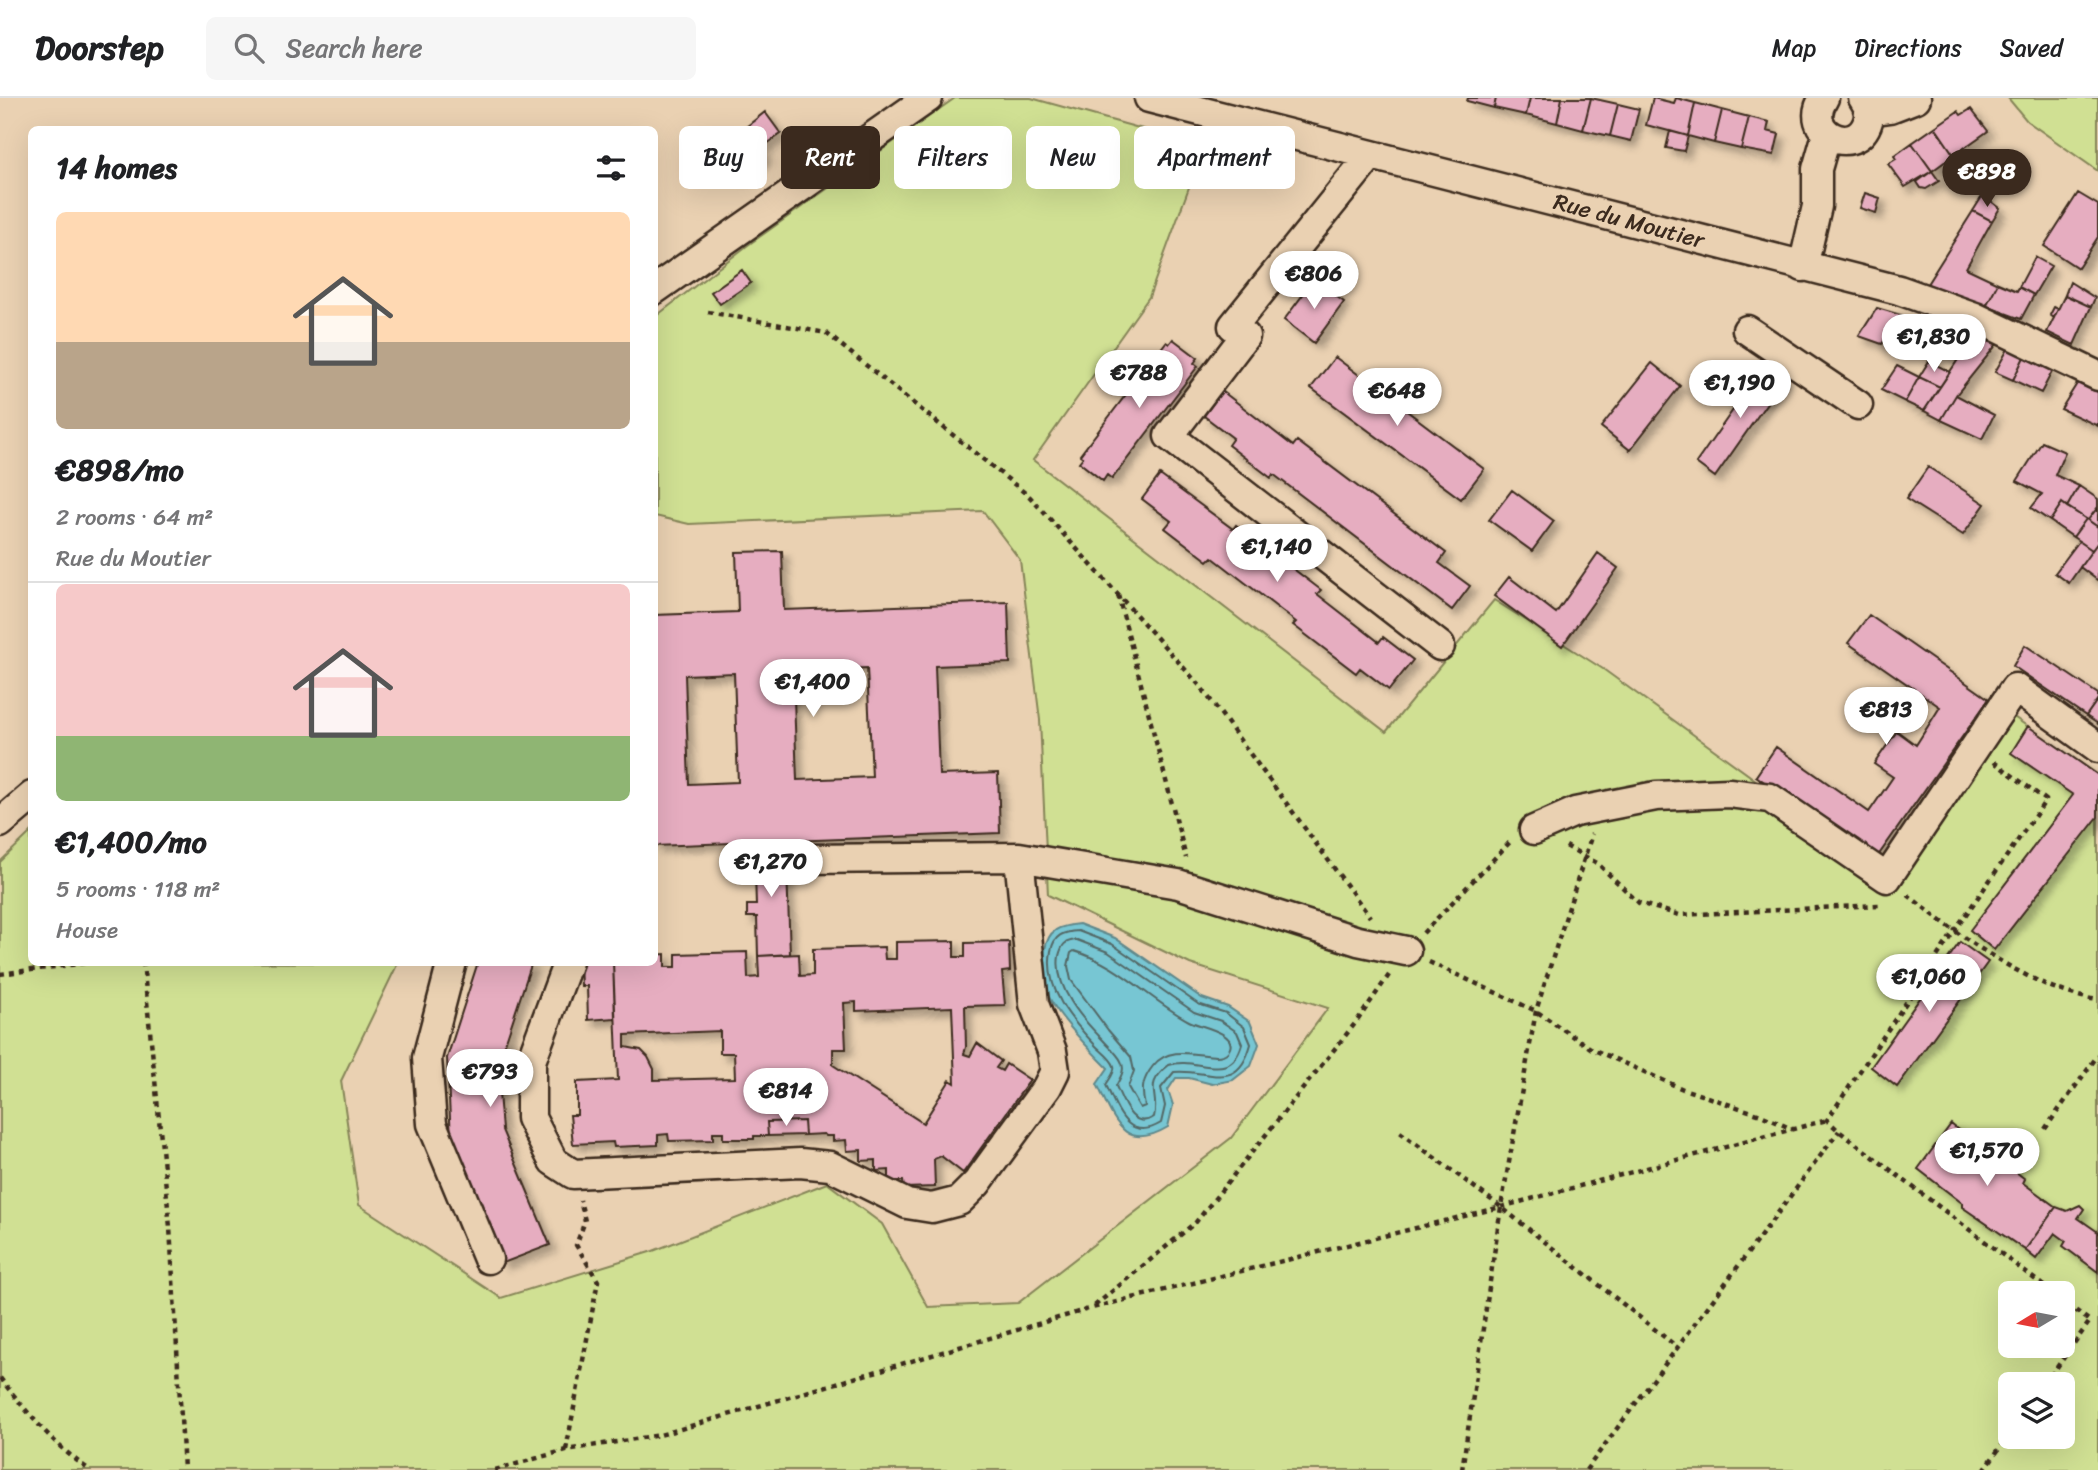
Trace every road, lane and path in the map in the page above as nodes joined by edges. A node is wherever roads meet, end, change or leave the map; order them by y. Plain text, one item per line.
1 (928, 98) edge
2 (1149, 98) edge
3 (1916, 98) edge
4 (1820, 99) edge
5 (1866, 104) edge
6 (1827, 134) junction
7 (1370, 156) junction
8 (1804, 267) junction
9 (658, 287) edge
10 (708, 312) dead end
11 (1747, 330) dead end
12 (2098, 376) edge
13 (1858, 405) dead end
14 (1117, 594) junction
15 (1440, 646) dead end
16 (1974, 748) junction
17 (2098, 748) edge
18 (28, 800) edge
19 (1600, 807) junction
20 (0, 824) edge
21 (1534, 830) junction
22 (1585, 855) junction
23 (1019, 857) junction
24 (805, 859) dead end
25 (1894, 884) junction
26 (1194, 889) junction
27 (1955, 930) junction
28 (1400, 950) junction
29 (62, 966) edge
30 (143, 966) edge
31 (451, 966) edge
32 (567, 966) edge
33 (0, 974) edge
34 (2098, 1000) edge
35 (1536, 1012) junction
36 (2098, 1055) edge
37 (1827, 1120) junction
38 (1792, 1129) junction
39 (2045, 1129) dead end
40 (1839, 1131) junction
41 (1400, 1132) dead end
42 (573, 1174) junction
43 (1501, 1207) junction
44 (488, 1259) dead end
45 (2037, 1281) edge
46 (1093, 1308) junction
47 (2076, 1311) edge
48 (2090, 1321) junction
49 (2098, 1327) edge
50 (1677, 1347) junction
51 (2054, 1372) edge
52 (0, 1378) edge
53 (1999, 1449) edge
54 (566, 1450) junction
55 (90, 1470) edge
56 (184, 1470) edge
57 (495, 1470) edge
58 (1462, 1470) edge
59 (1586, 1470) edge
60 (1984, 1470) edge

1 - 9 street
2 - 7 street, Rue du Moutier
3 - 5 street
4 - 6 street
5 - 6 street
6 - 8 street
7 - 8 street, Rue du Moutier
7 - 15 street
8 - 12 street, Rue du Moutier
10 - 14 path
11 - 13 street
14 - 26 path
14 - 28 path
16 - 17 street
16 - 25 street
16 - 27 path
18 - 20 street
19 - 21 street
19 - 22 path
19 - 25 street
21 - 22 path
21 - 28 path
22 - 25 path
22 - 35 path
23 - 24 street
23 - 26 street
23 - 42 street
25 - 27 path
26 - 28 street
27 - 34 path
27 - 37 path
28 - 35 path
28 - 46 path
29 - 33 path
30 - 56 path
31 - 44 street
32 - 42 street
35 - 38 path
35 - 43 path
36 - 39 path
37 - 38 path
37 - 40 path
38 - 43 path
40 - 45 path
40 - 50 path
41 - 43 path
42 - 54 path
43 - 46 path
43 - 50 path
43 - 58 path
46 - 54 path
47 - 48 path
48 - 49 path
48 - 51 path
50 - 59 path
52 - 55 path
53 - 60 path
54 - 57 path

